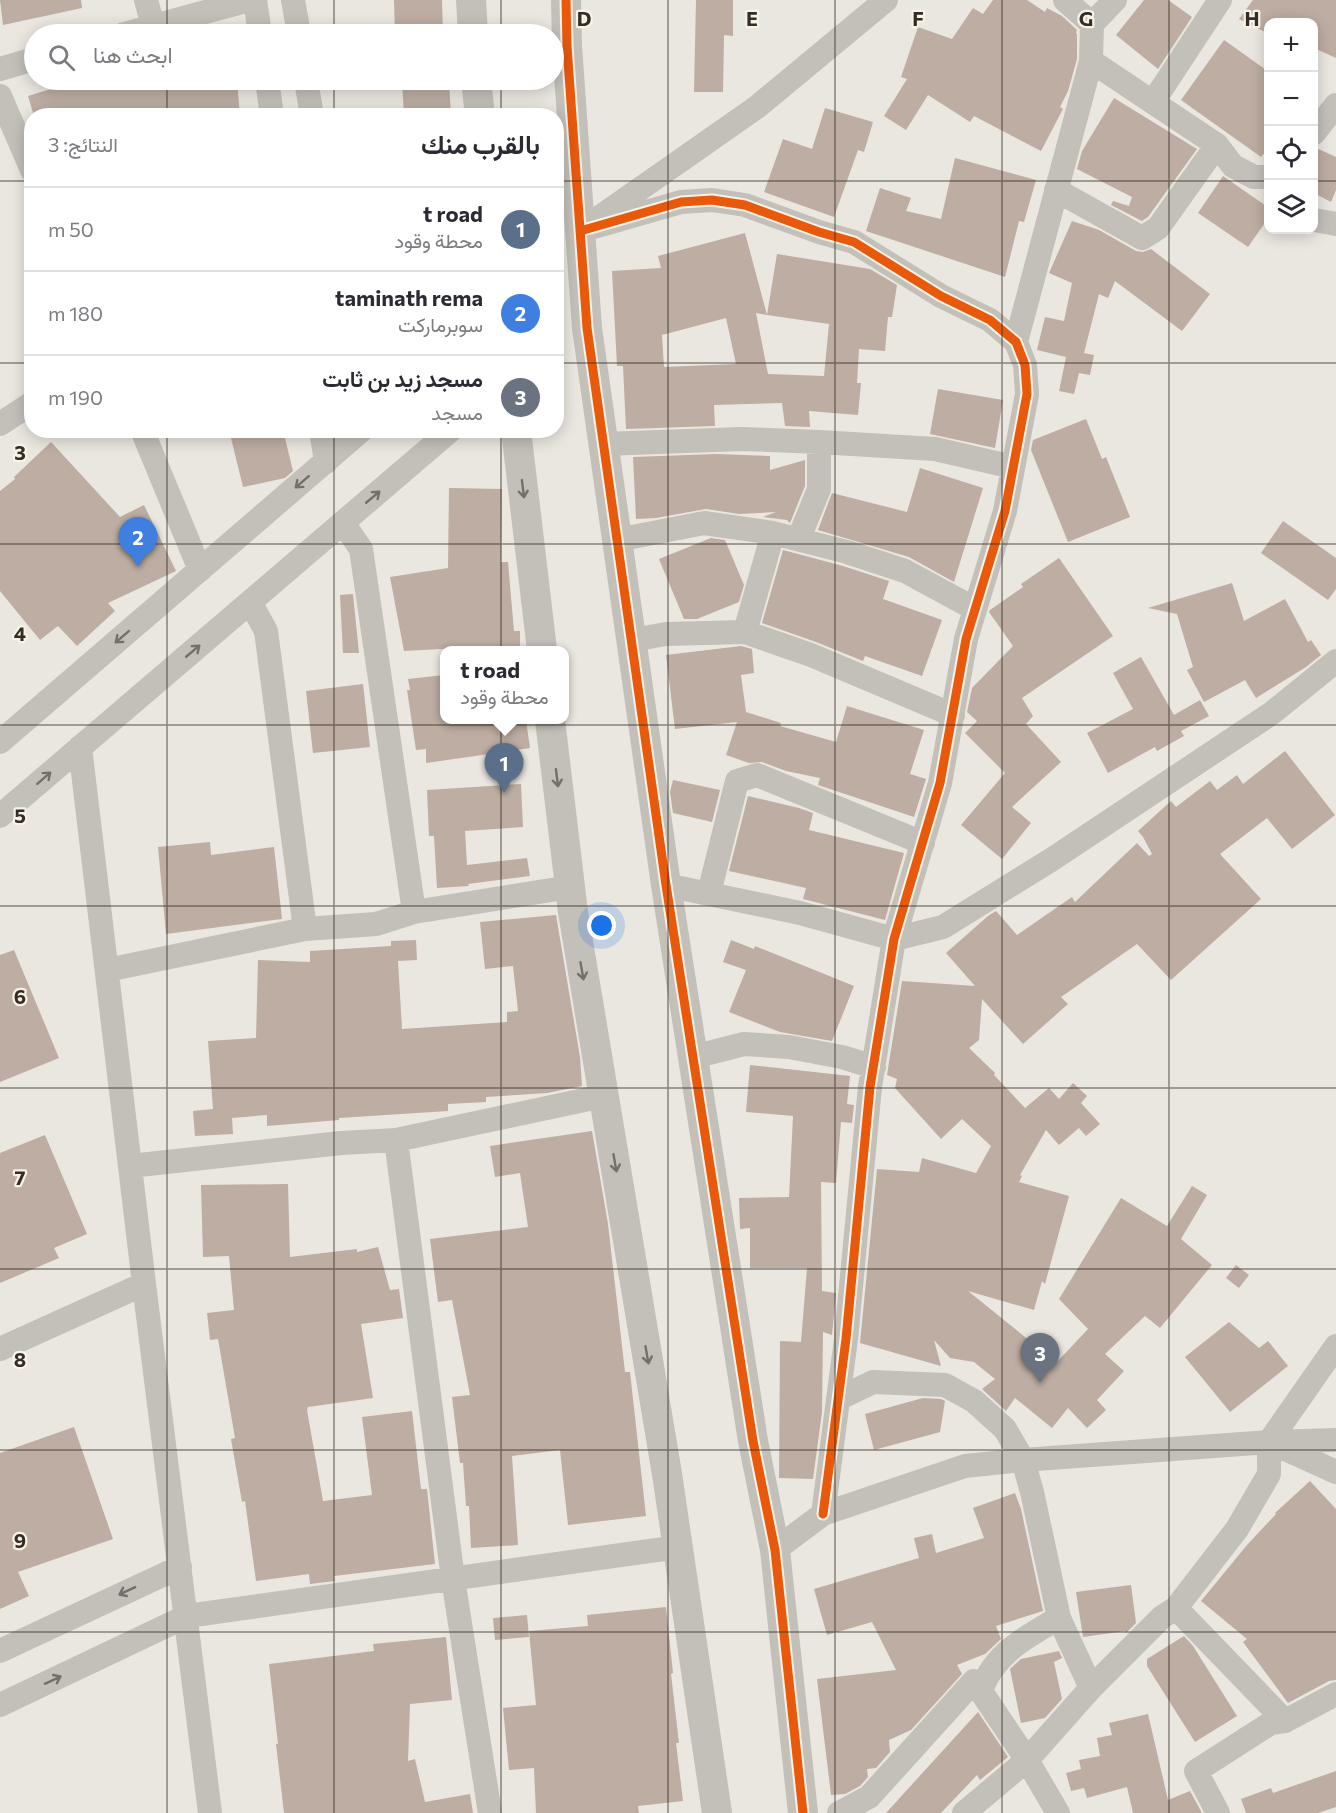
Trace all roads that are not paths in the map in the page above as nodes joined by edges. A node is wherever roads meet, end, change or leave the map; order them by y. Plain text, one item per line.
1 (146, 0) edge
2 (250, 0) edge
3 (255, 0) edge
4 (293, 0) edge
5 (471, 0) edge
6 (566, 0) edge
7 (886, 0) edge
8 (1065, 0) edge
9 (1115, 0) edge
10 (1220, 0) edge
11 (152, 24) edge
12 (160, 24) edge
13 (259, 24) edge
14 (297, 24) edge
15 (472, 24) edge
16 (1092, 24) junction
17 (24, 62) edge
18 (1091, 62) junction
19 (0, 69) edge
20 (268, 90) edge
21 (308, 90) edge
22 (477, 90) edge
23 (0, 96) edge
24 (1153, 102) junction
25 (1336, 105) edge
26 (271, 108) edge
27 (311, 108) edge
28 (479, 108) edge
29 (1318, 128) edge
30 (1217, 145) junction
31 (24, 152) edge
32 (1264, 177) edge
33 (1056, 190) junction
34 (1318, 221) edge
35 (1336, 225) edge
36 (580, 231) junction
37 (1016, 342) junction
38 (24, 408) edge
39 (0, 424) edge
40 (145, 438) edge
41 (322, 438) edge
42 (354, 438) edge
43 (442, 438) edge
44 (517, 438) edge
45 (819, 442) junction
46 (603, 444) junction
47 (326, 462) junction
48 (1013, 467) junction
49 (343, 523) junction
50 (773, 533) junction
51 (799, 538) junction
52 (617, 540) junction
53 (201, 570) junction
54 (250, 602) junction
55 (975, 609) junction
56 (744, 632) junction
57 (632, 640) junction
58 (541, 646) edge
59 (1336, 661) edge
60 (953, 715) junction
61 (550, 724) edge
62 (0, 742) edge
63 (80, 747) junction
64 (0, 816) edge
65 (923, 843) junction
66 (666, 885) junction
67 (570, 887) junction
68 (709, 893) junction
69 (414, 912) junction
70 (305, 929) junction
71 (894, 939) junction
72 (107, 970) junction
73 (693, 1057) junction
74 (874, 1067) junction
75 (603, 1096) junction
76 (396, 1140) junction
77 (130, 1166) junction
78 (144, 1284) junction
79 (1336, 1346) edge
80 (0, 1349) edge
81 (838, 1399) junction
82 (1336, 1440) edge
83 (1269, 1442) junction
84 (1023, 1460) junction
85 (1336, 1472) edge
86 (823, 1514) junction
87 (678, 1547) junction
88 (775, 1550) junction
89 (180, 1567) junction
90 (453, 1579) junction
91 (1176, 1608) junction
92 (187, 1616) junction
93 (1059, 1617) junction
94 (0, 1651) edge
95 (974, 1681) junction
96 (1091, 1688) junction
97 (1336, 1694) edge
98 (0, 1705) edge
99 (1285, 1721) junction
100 (1027, 1760) junction
101 (210, 1813) edge
102 (490, 1813) edge
103 (717, 1813) edge
104 (803, 1813) edge
105 (839, 1813) edge
106 (964, 1813) edge
107 (1058, 1813) edge
108 (1218, 1813) edge

1 - 11 street
2 - 12 street
3 - 13 street
4 - 14 street
5 - 15 street
6 - 36 street
7 - 36 street
8 - 16 street
9 - 16 street
10 - 24 street
16 - 18 street
17 - 19 street
18 - 24 street
18 - 33 street
20 - 26 street
21 - 27 street
22 - 28 street
23 - 31 street
24 - 30 street
25 - 29 street
30 - 32 street
30 - 33 street
33 - 37 street
34 - 35 street
36 - 37 street
36 - 46 street
37 - 48 street
38 - 39 street
40 - 53 street
41 - 47 street
42 - 47 street
49 -> 43 street
44 -> 58 street
45 - 46 street
45 - 48 street
45 - 51 street
46 - 52 street
47 -> 53 street
48 - 55 street
49 - 54 street
49 - 69 street
50 - 51 street
50 - 52 street
50 - 56 street
51 - 55 street
52 - 57 street
53 -> 62 street
63 -> 54 street
54 - 70 street
55 - 60 street
56 - 57 street
56 - 60 street
57 - 66 street
59 - 71 street
60 - 65 street
61 -> 67 street
64 -> 63 street
63 - 72 street
65 - 68 street
65 - 71 street
66 - 68 street
66 - 73 street
67 - 69 street
67 -> 75 street
68 - 71 street
69 - 70 street
70 - 72 street
71 - 74 street
72 - 77 street
73 - 74 street
73 - 88 street
74 - 81 street
75 - 76 street
75 -> 87 street
76 - 77 street
76 - 90 street
77 - 78 street
78 - 80 street
78 - 89 street
79 - 83 street
81 - 84 street
81 - 86 street
82 - 83 street
83 - 84 street
83 - 85 street
83 - 91 street
84 - 86 street
84 - 93 street
86 - 88 street
87 - 90 street
87 - 103 street
88 - 104 street
89 - 92 street
89 -> 94 street
90 - 92 street
90 - 102 street
91 - 96 street
91 - 99 street
98 -> 92 street
92 - 101 street
93 - 95 street
93 - 96 street
95 - 100 street
95 - 105 street
96 - 100 street
97 - 99 street
99 - 108 street
100 - 106 street
100 - 107 street

